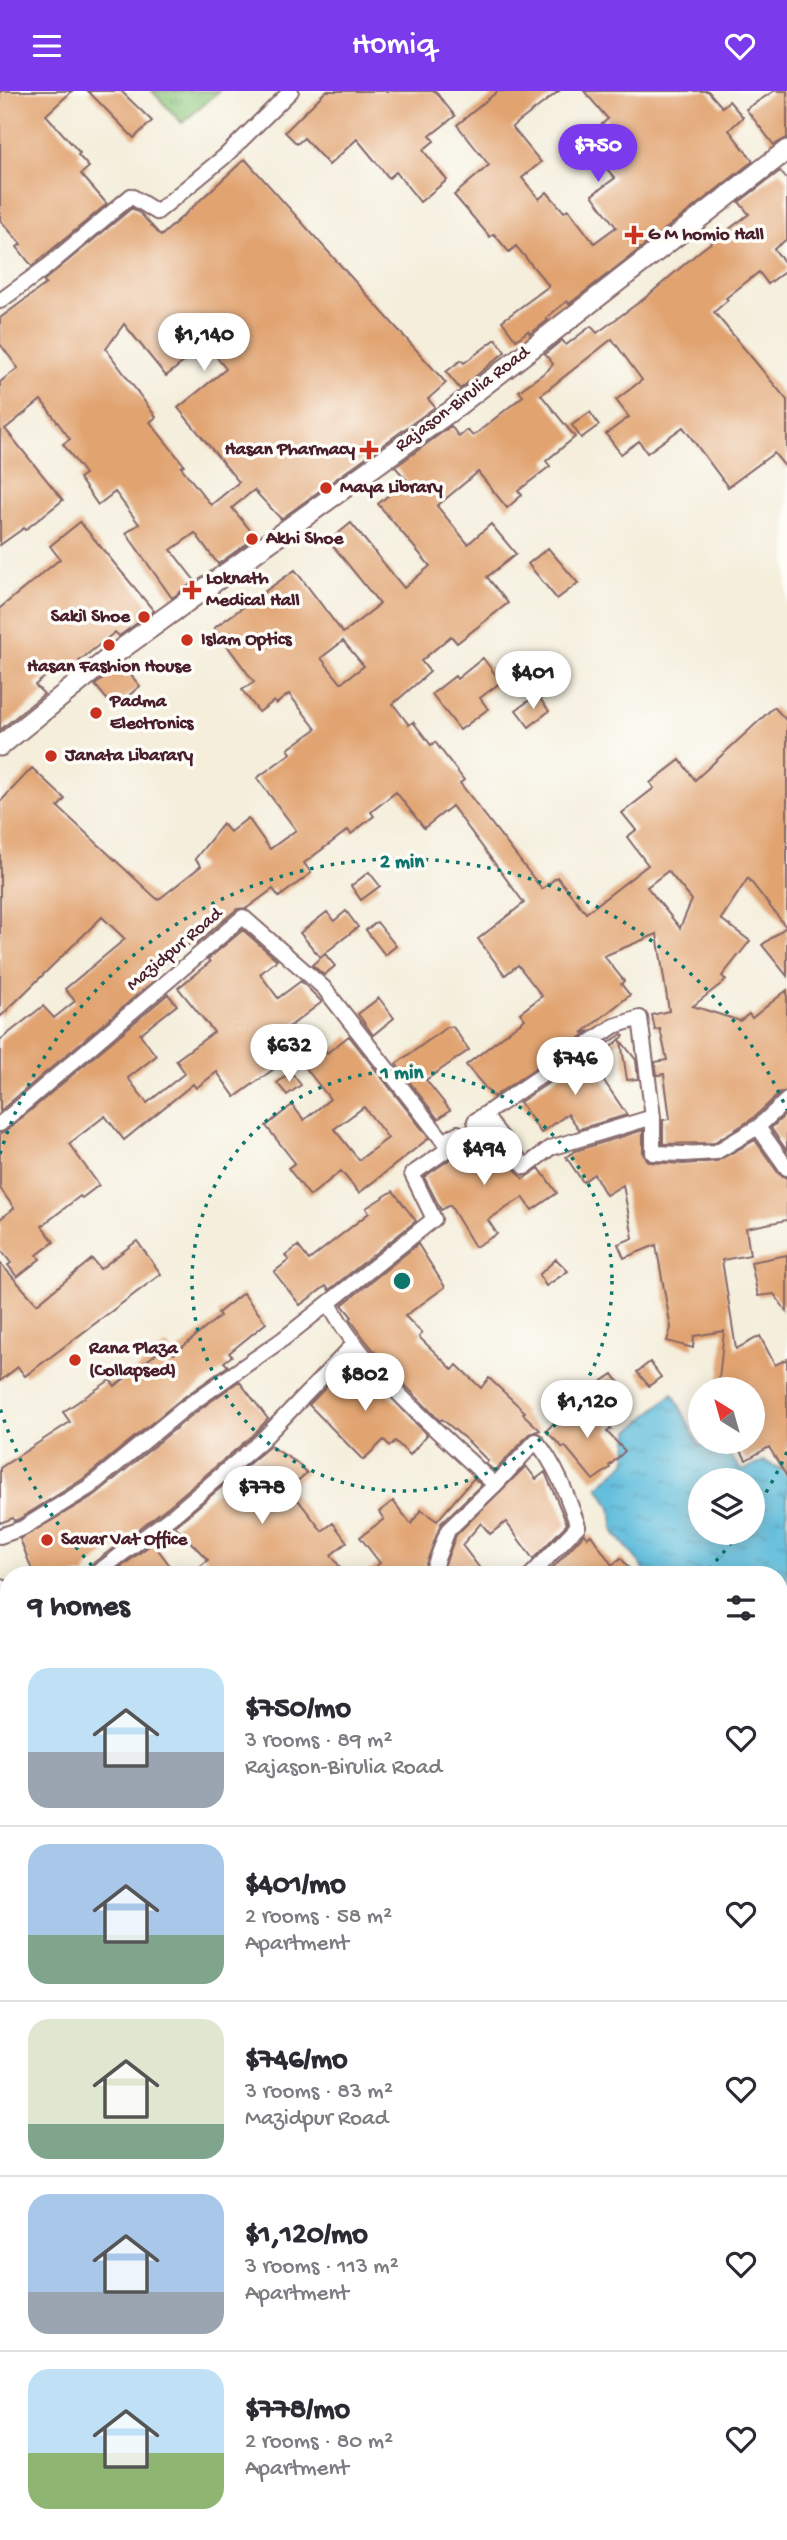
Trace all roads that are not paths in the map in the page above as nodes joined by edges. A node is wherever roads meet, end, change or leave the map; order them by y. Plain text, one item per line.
1 (291, 91) edge
2 (787, 150) edge
3 (0, 301) edge
4 (0, 746) edge
5 (787, 1100) edge
6 (653, 1117) junction
7 (0, 1124) edge
8 (758, 1127) junction
9 (787, 1168) edge
10 (329, 1303) junction
11 (354, 1344) junction
12 (495, 1485) junction
13 (0, 1536) edge
14 (106, 1566) edge
15 (434, 1566) edge
16 (540, 1566) edge

1 - 3 street
2 - 4 street, Rajason-Birulia Road
5 - 8 street
6 - 7 street, Mazidpur Road
6 - 8 street
6 - 10 street
8 - 9 street
10 - 11 street
10 - 13 street
11 - 12 street
11 - 14 street
12 - 15 street
12 - 16 street

